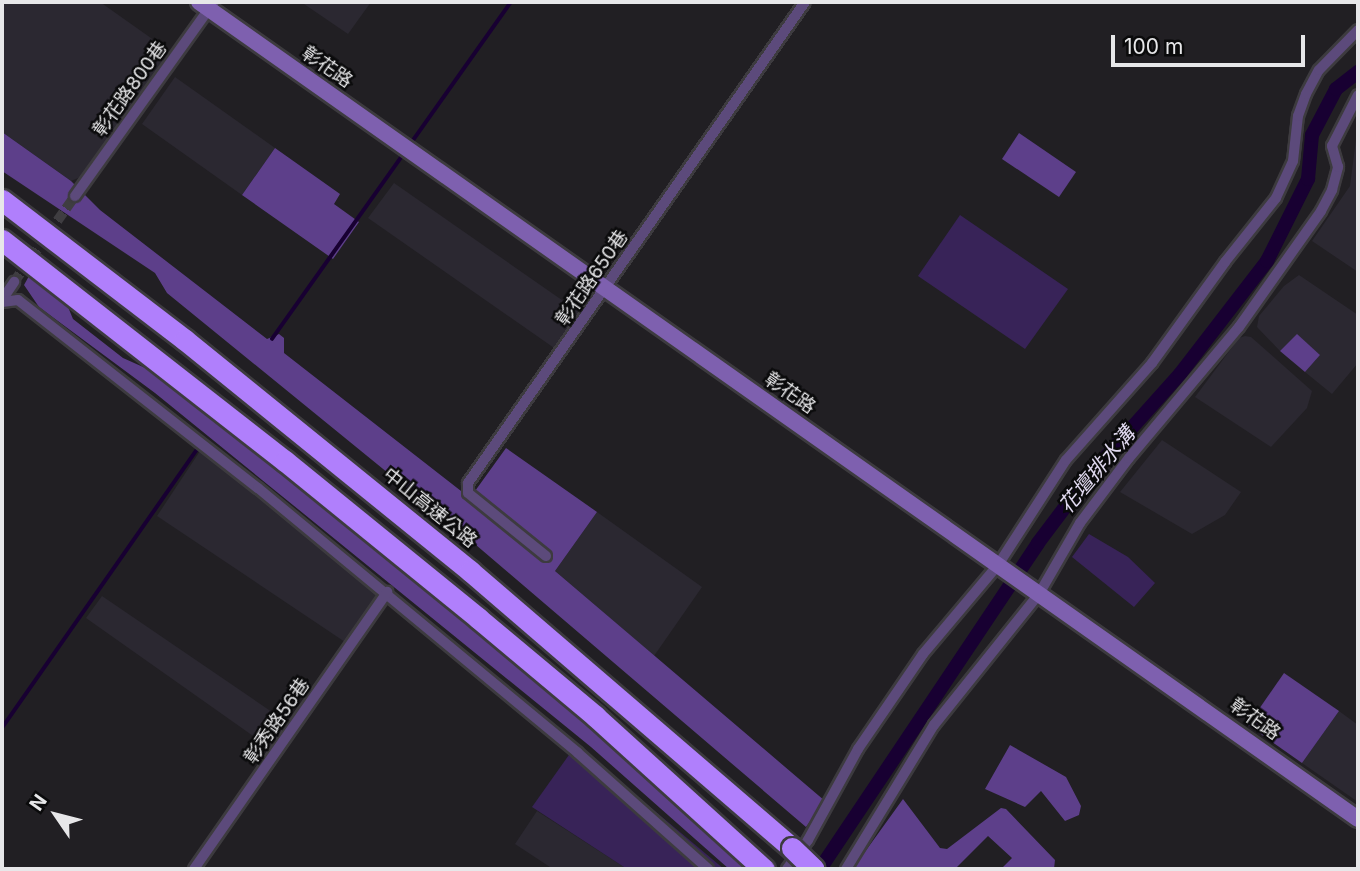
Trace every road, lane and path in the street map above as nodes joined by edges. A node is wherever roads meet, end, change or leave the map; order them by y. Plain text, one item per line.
1 (805, 2) edge
2 (207, 4) edge
3 (1358, 30) edge
4 (1358, 95) edge
5 (75, 196) tunnel mouth
6 (2, 200) edge
7 (2, 240) edge
8 (14, 282) tunnel mouth
9 (606, 289) junction
10 (2, 301) edge
11 (546, 556) dead end
12 (1001, 567) junction
13 (1033, 589) junction
14 (387, 592) junction
15 (1358, 819) edge
16 (194, 869) edge
17 (708, 869) edge
18 (764, 869) edge
19 (787, 869) edge
20 (814, 869) edge
21 (846, 869) edge

1 - 9 street, 彰花路650巷
2 - 5 street, 彰花路800巷
2 - 9 street, 彰花路
3 - 12 street
4 - 13 street
6 - 20 highway, 中山高速公路, bridge
7 - 18 highway
8 - 10 street
9 - 11 street, 彰花路650巷
9 - 12 street, 彰花路
10 - 14 street
12 - 13 street, 彰花路
12 - 19 street
13 - 15 street, 彰花路
13 - 21 street
14 - 16 street, 彰秀路56巷
14 - 17 street

